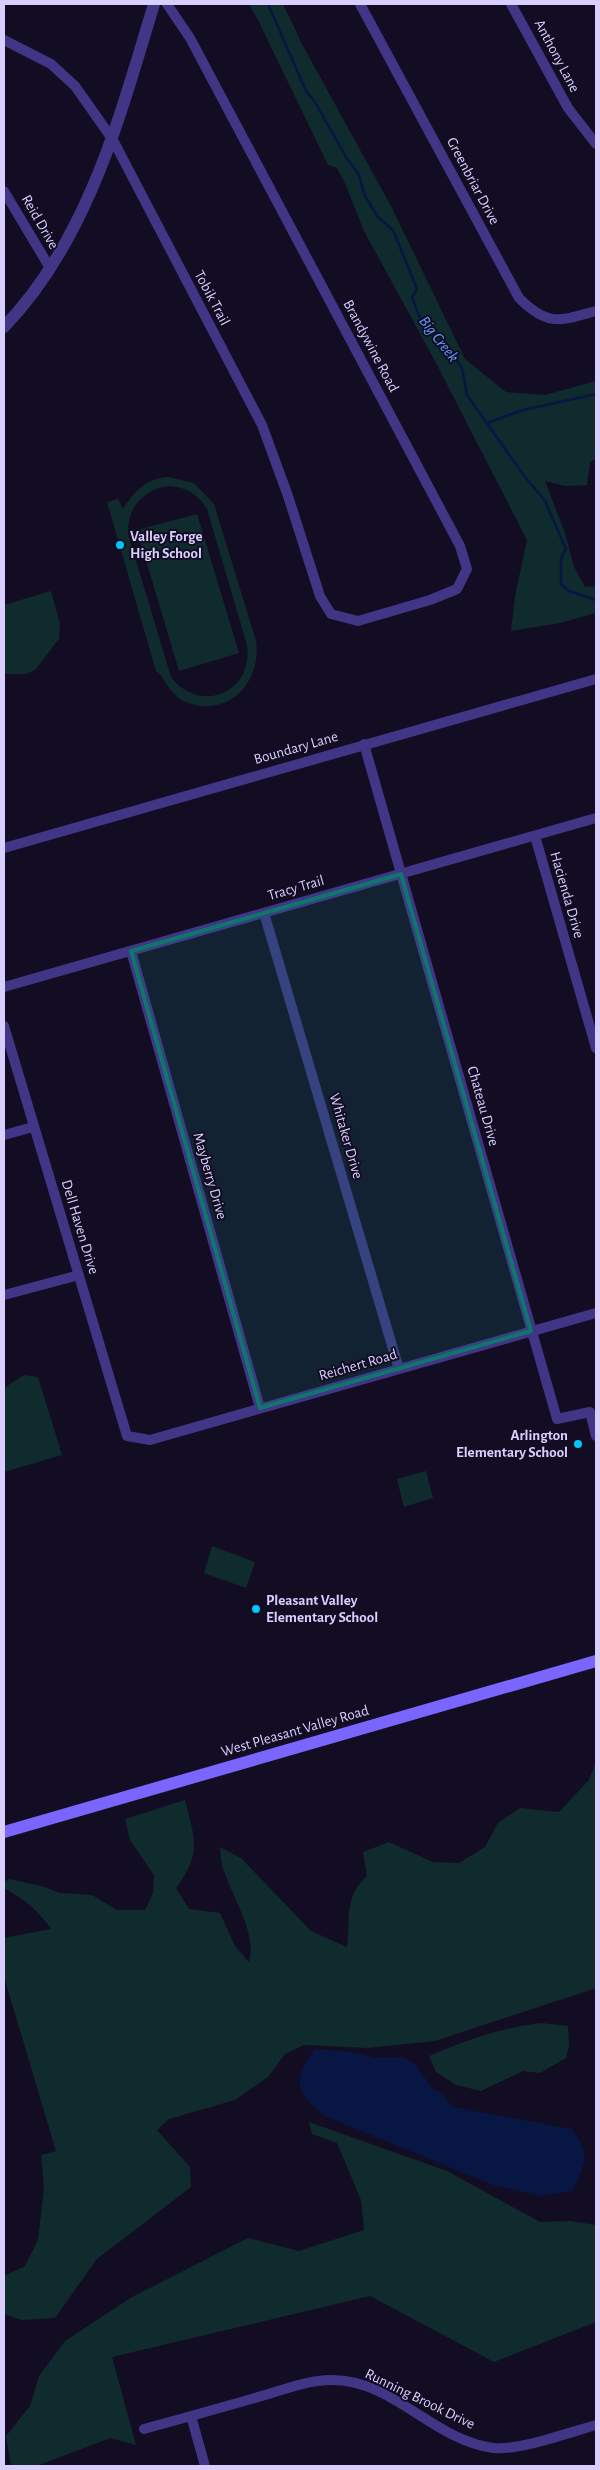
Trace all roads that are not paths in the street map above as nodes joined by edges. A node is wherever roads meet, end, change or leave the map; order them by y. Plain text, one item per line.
1 (154, 4) edge
2 (167, 4) edge
3 (360, 4) edge
4 (511, 4) edge
5 (4, 40) edge
6 (113, 140) junction
7 (596, 144) edge
8 (4, 191) edge
9 (50, 268) junction
10 (596, 310) edge
11 (4, 327) edge
12 (331, 614) joint
13 (596, 679) edge
14 (364, 744) junction
15 (596, 818) edge
16 (535, 836) junction
17 (4, 848) edge
18 (401, 874) junction
19 (264, 912) junction
20 (131, 951) junction
21 (4, 987) edge
22 (4, 1026) edge
23 (596, 1048) edge
24 (33, 1127) junction
25 (4, 1135) edge
26 (79, 1274) junction
27 (4, 1294) edge
28 (596, 1313) edge
29 (531, 1332) junction
30 (399, 1369) junction
31 (260, 1408) junction
32 (128, 1436) joint
33 (596, 1436) edge
34 (596, 1662) edge
35 (4, 1832) edge
36 (191, 2416) junction
37 (596, 2425) edge
38 (144, 2429) dead end
39 (205, 2466) edge

1 - 6 street
2 - 12 street, Brandywine Road
3 - 10 street, Greenbriar Drive
4 - 7 street, Anthony Lane
5 - 6 street, Tobik Trail
6 - 9 street
6 - 12 street, Tobik Trail
8 - 9 street, Reid Drive
9 - 11 street
13 - 14 street, Boundary Lane
14 - 17 street, Boundary Lane
14 - 18 street, Chateau Drive
15 - 16 street, Tracy Trail
16 - 18 street, Tracy Trail
16 - 23 street, Hacienda Drive
18 - 19 street, Tracy Trail
18 - 29 street, Chateau Drive
19 - 20 street, Tracy Trail
19 - 30 street, Whitaker Drive
20 - 21 street, Tracy Trail
20 - 31 street, Mayberry Drive
22 - 24 street, Dell Haven Drive
24 - 25 street
24 - 26 street, Dell Haven Drive
26 - 27 street
26 - 32 street, Dell Haven Drive
28 - 29 street, Reichert Road
29 - 30 street, Reichert Road
29 - 33 street, Chateau Drive
30 - 31 street, Reichert Road
31 - 32 street, Reichert Road
34 - 35 main road, West Pleasant Valley Road
36 - 37 street, Running Brook Drive
36 - 38 street, Running Brook Drive
36 - 39 street

